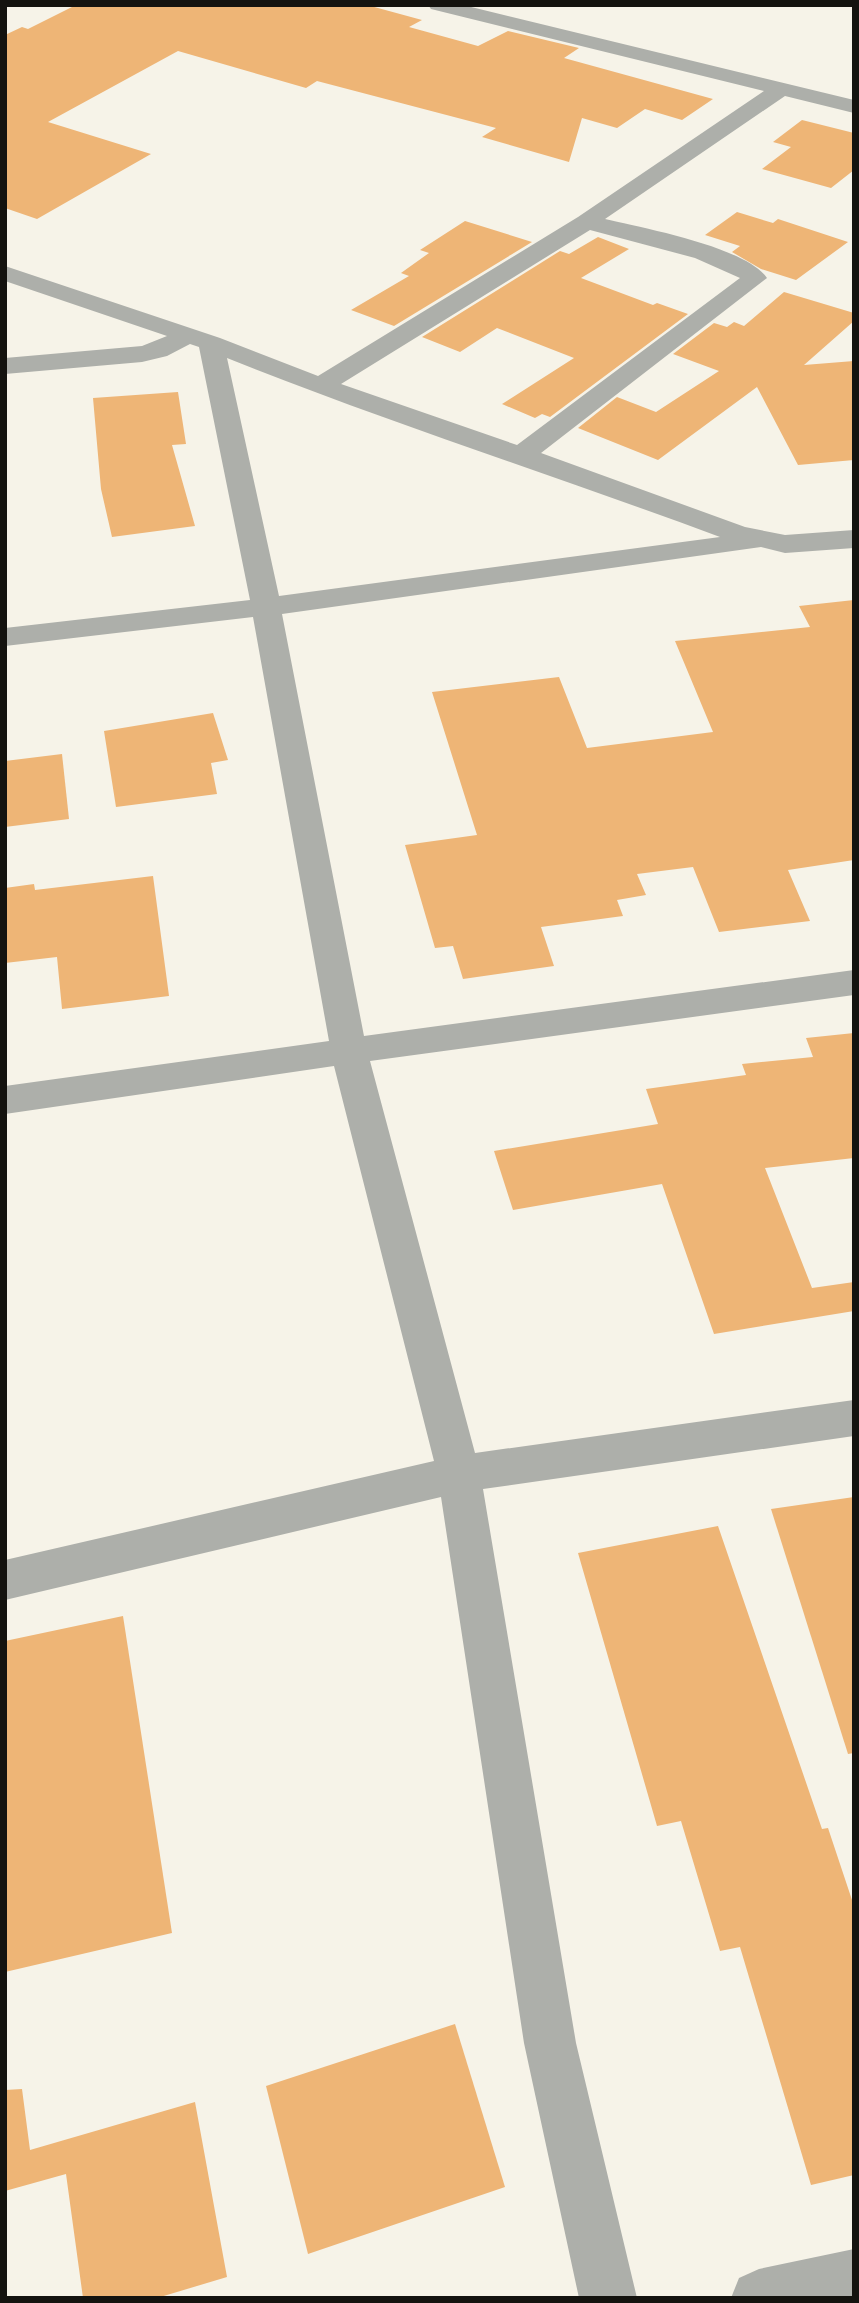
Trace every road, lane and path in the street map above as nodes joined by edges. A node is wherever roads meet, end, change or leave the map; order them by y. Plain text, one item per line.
1 (438, 5) edge
2 (782, 89) junction
3 (854, 107) edge
4 (586, 222) junction
5 (5, 273) edge
6 (198, 339) junction
7 (5, 366) edge
8 (320, 386) junction
9 (520, 456) junction
10 (854, 539) edge
11 (760, 541) junction
12 (266, 607) junction
13 (5, 636) edge
14 (854, 982) edge
15 (349, 1051) junction
16 (5, 1100) edge
17 (854, 1418) edge
18 (459, 1474) junction
19 (5, 1580) edge
20 (854, 2277) edge
21 (608, 2298) edge
22 (759, 2298) edge

1 - 2 lane
2 - 3 lane
2 - 4 lane
4 - 8 lane
4 - 9 lane
5 - 6 lane
6 - 7 lane
6 - 8 lane
6 - 12 lane
8 - 9 lane
9 - 11 lane
10 - 11 lane
11 - 12 lane
12 - 13 lane
12 - 15 lane
14 - 15 lane
15 - 16 lane
15 - 18 lane
17 - 18 lane
18 - 19 lane
18 - 21 lane
20 - 22 lane

